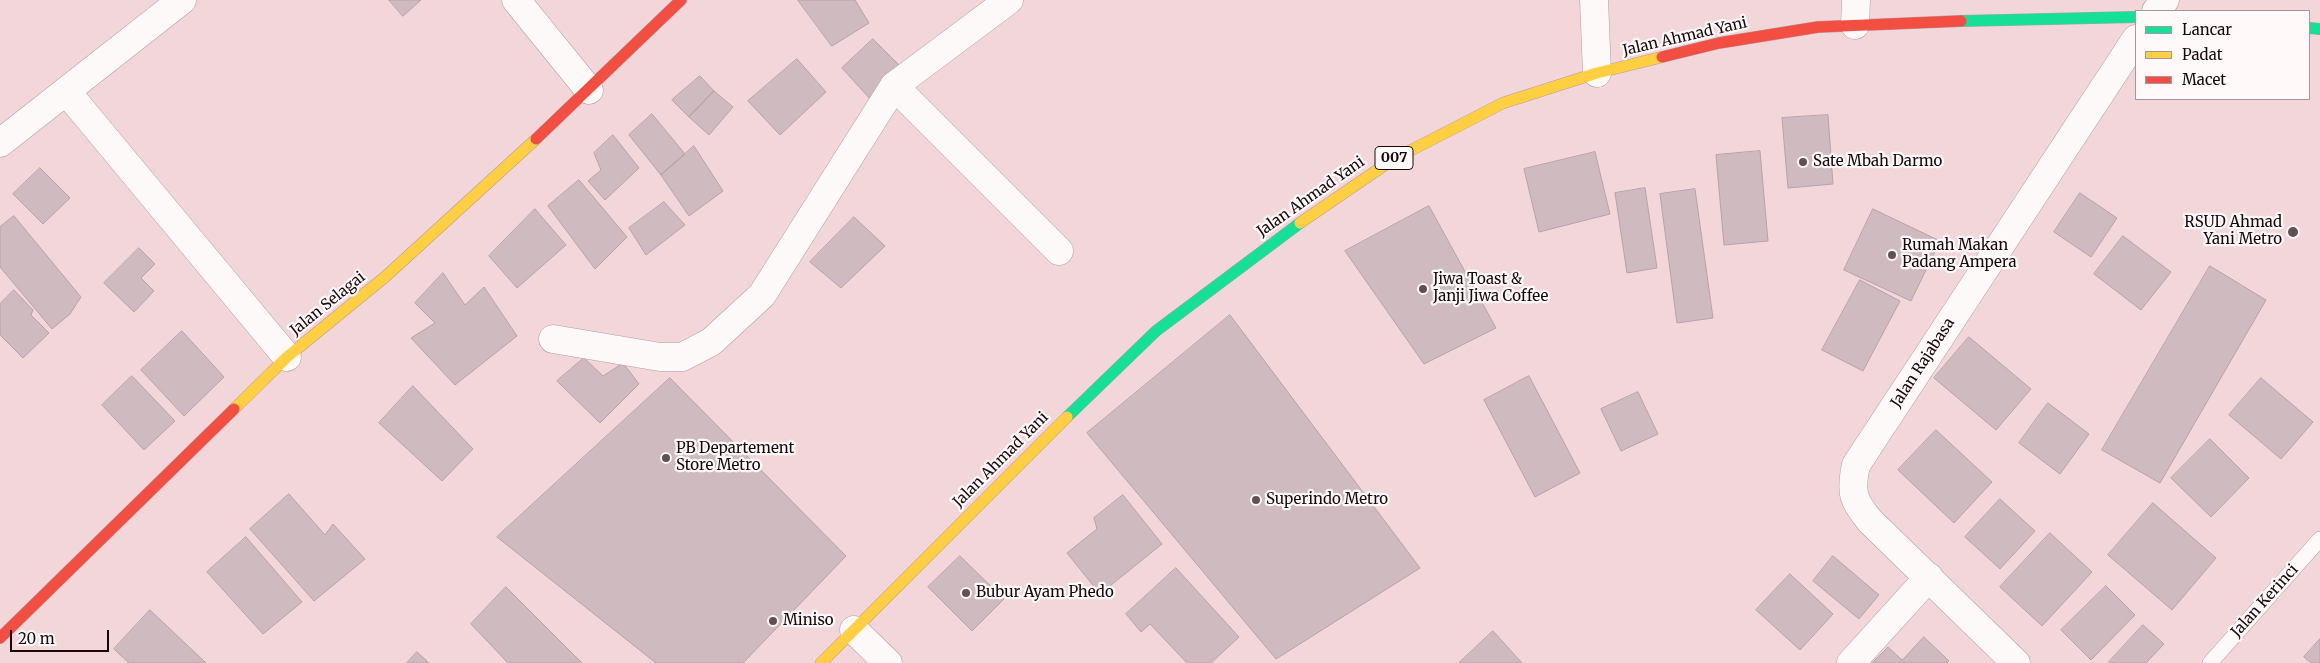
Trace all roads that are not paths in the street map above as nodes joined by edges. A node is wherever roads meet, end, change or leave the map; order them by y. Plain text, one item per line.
1 (182, 0) edge
2 (516, 0) edge
3 (681, 0) edge
4 (1009, 0) edge
5 (1594, 0) edge
6 (2166, 0) edge
7 (2157, 10) edge
8 (1856, 12) edge
9 (2135, 17) edge
10 (2135, 41) edge
11 (1597, 73) junction
12 (894, 86) junction
13 (589, 90) junction
14 (66, 91) junction
15 (0, 142) edge
16 (1059, 252) dead end
17 (553, 339) dead end
18 (287, 357) junction
19 (2320, 539) edge
20 (1928, 577) junction
21 (854, 630) junction
22 (0, 638) edge
23 (821, 663) edge
24 (888, 663) edge
25 (1851, 663) edge
26 (2016, 663) edge
27 (2210, 663) edge

1 - 14 street
2 - 13 street
3 - 13 main road, Jalan Selagai
4 - 12 street
5 - 11 street
6 - 7 street
8 - 9 main road, Jalan Ahmad Yani / 007
8 - 11 main road, Jalan Ahmad Yani / 007
10 - 20 street, Jalan Rajabasa
11 - 21 main road, Jalan Ahmad Yani / 007
12 - 16 street
12 - 17 street
13 - 18 main road, Jalan Selagai
14 - 15 street
14 - 18 street
18 - 22 main road, Jalan Selagai
19 - 27 lane, Jalan Kerinci
20 - 25 street
20 - 26 street, Jalan Rajabasa
21 - 23 main road, Jalan Ahmad Yani / 007
21 - 24 street

